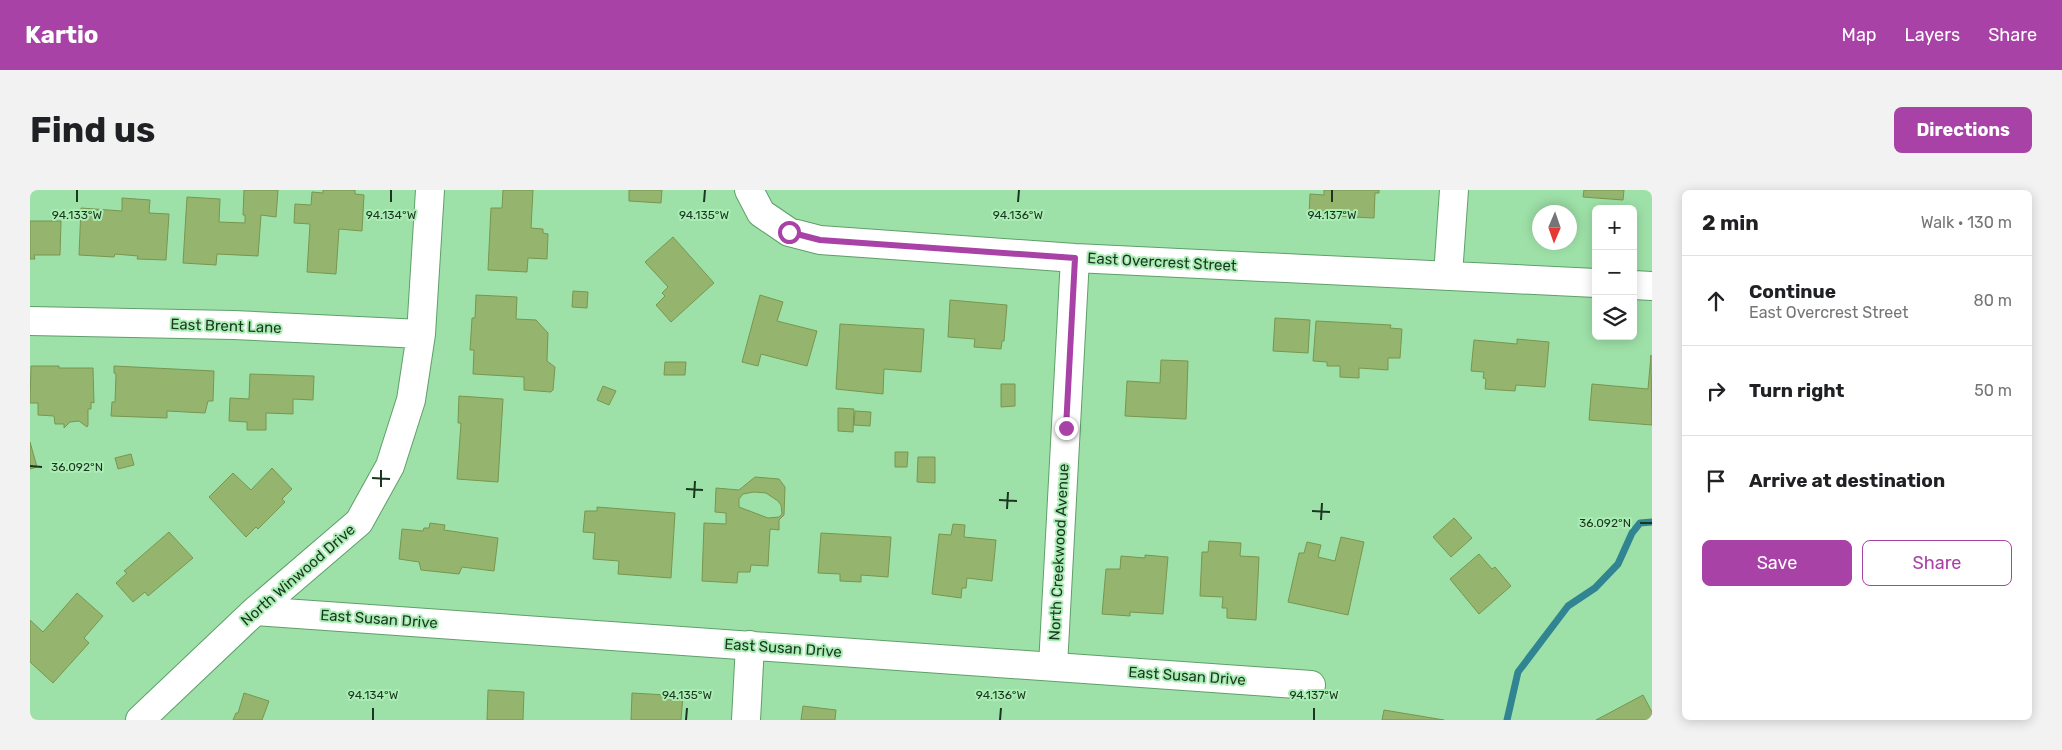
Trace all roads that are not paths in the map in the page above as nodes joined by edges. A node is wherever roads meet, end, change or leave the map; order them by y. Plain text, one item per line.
1 (430, 190) edge
2 (749, 190) edge
3 (1454, 190) edge
4 (1075, 258) junction
5 (1448, 276) junction
6 (1592, 283) edge
7 (1637, 285) edge
8 (1652, 286) edge
9 (30, 320) edge
10 (422, 334) junction
11 (254, 611) junction
12 (750, 646) junction
13 (1054, 666) junction
14 (1311, 685) dead end
15 (140, 720) edge
16 (746, 720) edge

1 - 10 street, North Winwood Drive
2 - 4 street, East Overcrest Street
3 - 5 street
4 - 5 street, East Overcrest Street
4 - 13 street, North Creekwood Avenue
5 - 6 street, East Overcrest Street
7 - 8 street
9 - 10 street, East Brent Lane
10 - 11 street, North Winwood Drive
11 - 12 street, East Susan Drive
11 - 15 street, North Winwood Drive
12 - 13 street, East Susan Drive
12 - 16 street
13 - 14 street, East Susan Drive

